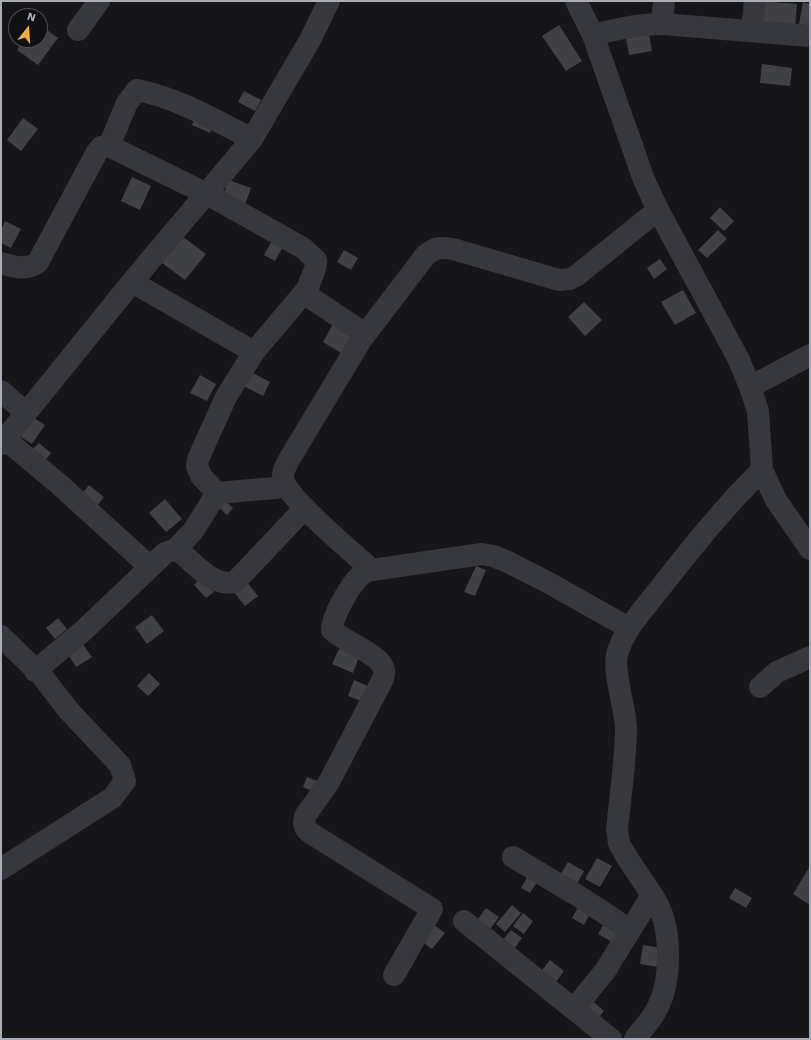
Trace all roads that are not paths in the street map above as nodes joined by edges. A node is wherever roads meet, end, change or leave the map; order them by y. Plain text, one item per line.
1 (99, 1) edge
2 (329, 1) edge
3 (576, 1) edge
4 (664, 1) edge
5 (755, 1) edge
6 (662, 24) junction
7 (78, 30) dead end
8 (752, 30) junction
9 (593, 35) junction
10 (810, 36) edge
11 (252, 139) junction
12 (108, 146) junction
13 (207, 194) junction
14 (658, 210) junction
15 (1, 263) edge
16 (132, 282) junction
17 (307, 288) junction
18 (365, 334) junction
19 (254, 352) junction
20 (810, 355) edge
21 (750, 387) junction
22 (1, 391) edge
23 (26, 413) junction
24 (3, 442) edge
25 (762, 470) junction
26 (286, 487) junction
27 (217, 493) junction
28 (305, 508) junction
29 (176, 549) junction
30 (810, 549) edge
31 (150, 567) junction
32 (372, 570) junction
33 (629, 628) junction
34 (1, 636) edge
35 (810, 657) edge
36 (35, 671) junction
37 (760, 687) dead end
38 (513, 857) dead end
39 (1, 869) edge
40 (652, 895) junction
41 (464, 921) dead end
42 (630, 930) junction
43 (394, 976) dead end
44 (574, 1009) junction
45 (611, 1039) edge
46 (635, 1039) edge

1 - 7 street
2 - 11 street
3 - 9 street
4 - 6 street
5 - 8 street
6 - 8 street
6 - 9 street
8 - 10 street
9 - 14 street
11 - 12 street
11 - 13 street
12 - 13 street
12 - 15 street
13 - 16 street
13 - 17 street
14 - 18 street
14 - 21 street
16 - 19 street
16 - 23 street
17 - 18 street
17 - 19 street
18 - 26 street
19 - 27 street
20 - 21 street
21 - 25 street
22 - 23 street
23 - 24 street
24 - 31 street
25 - 30 street
25 - 33 street
26 - 27 street
26 - 28 street
27 - 29 street
28 - 29 street
28 - 32 street
29 - 31 street
31 - 36 street
32 - 33 street
32 - 43 street
33 - 40 street
34 - 36 street
35 - 37 street
36 - 39 street
38 - 42 street
40 - 42 street
40 - 46 street
41 - 44 street
42 - 44 street
44 - 45 street

